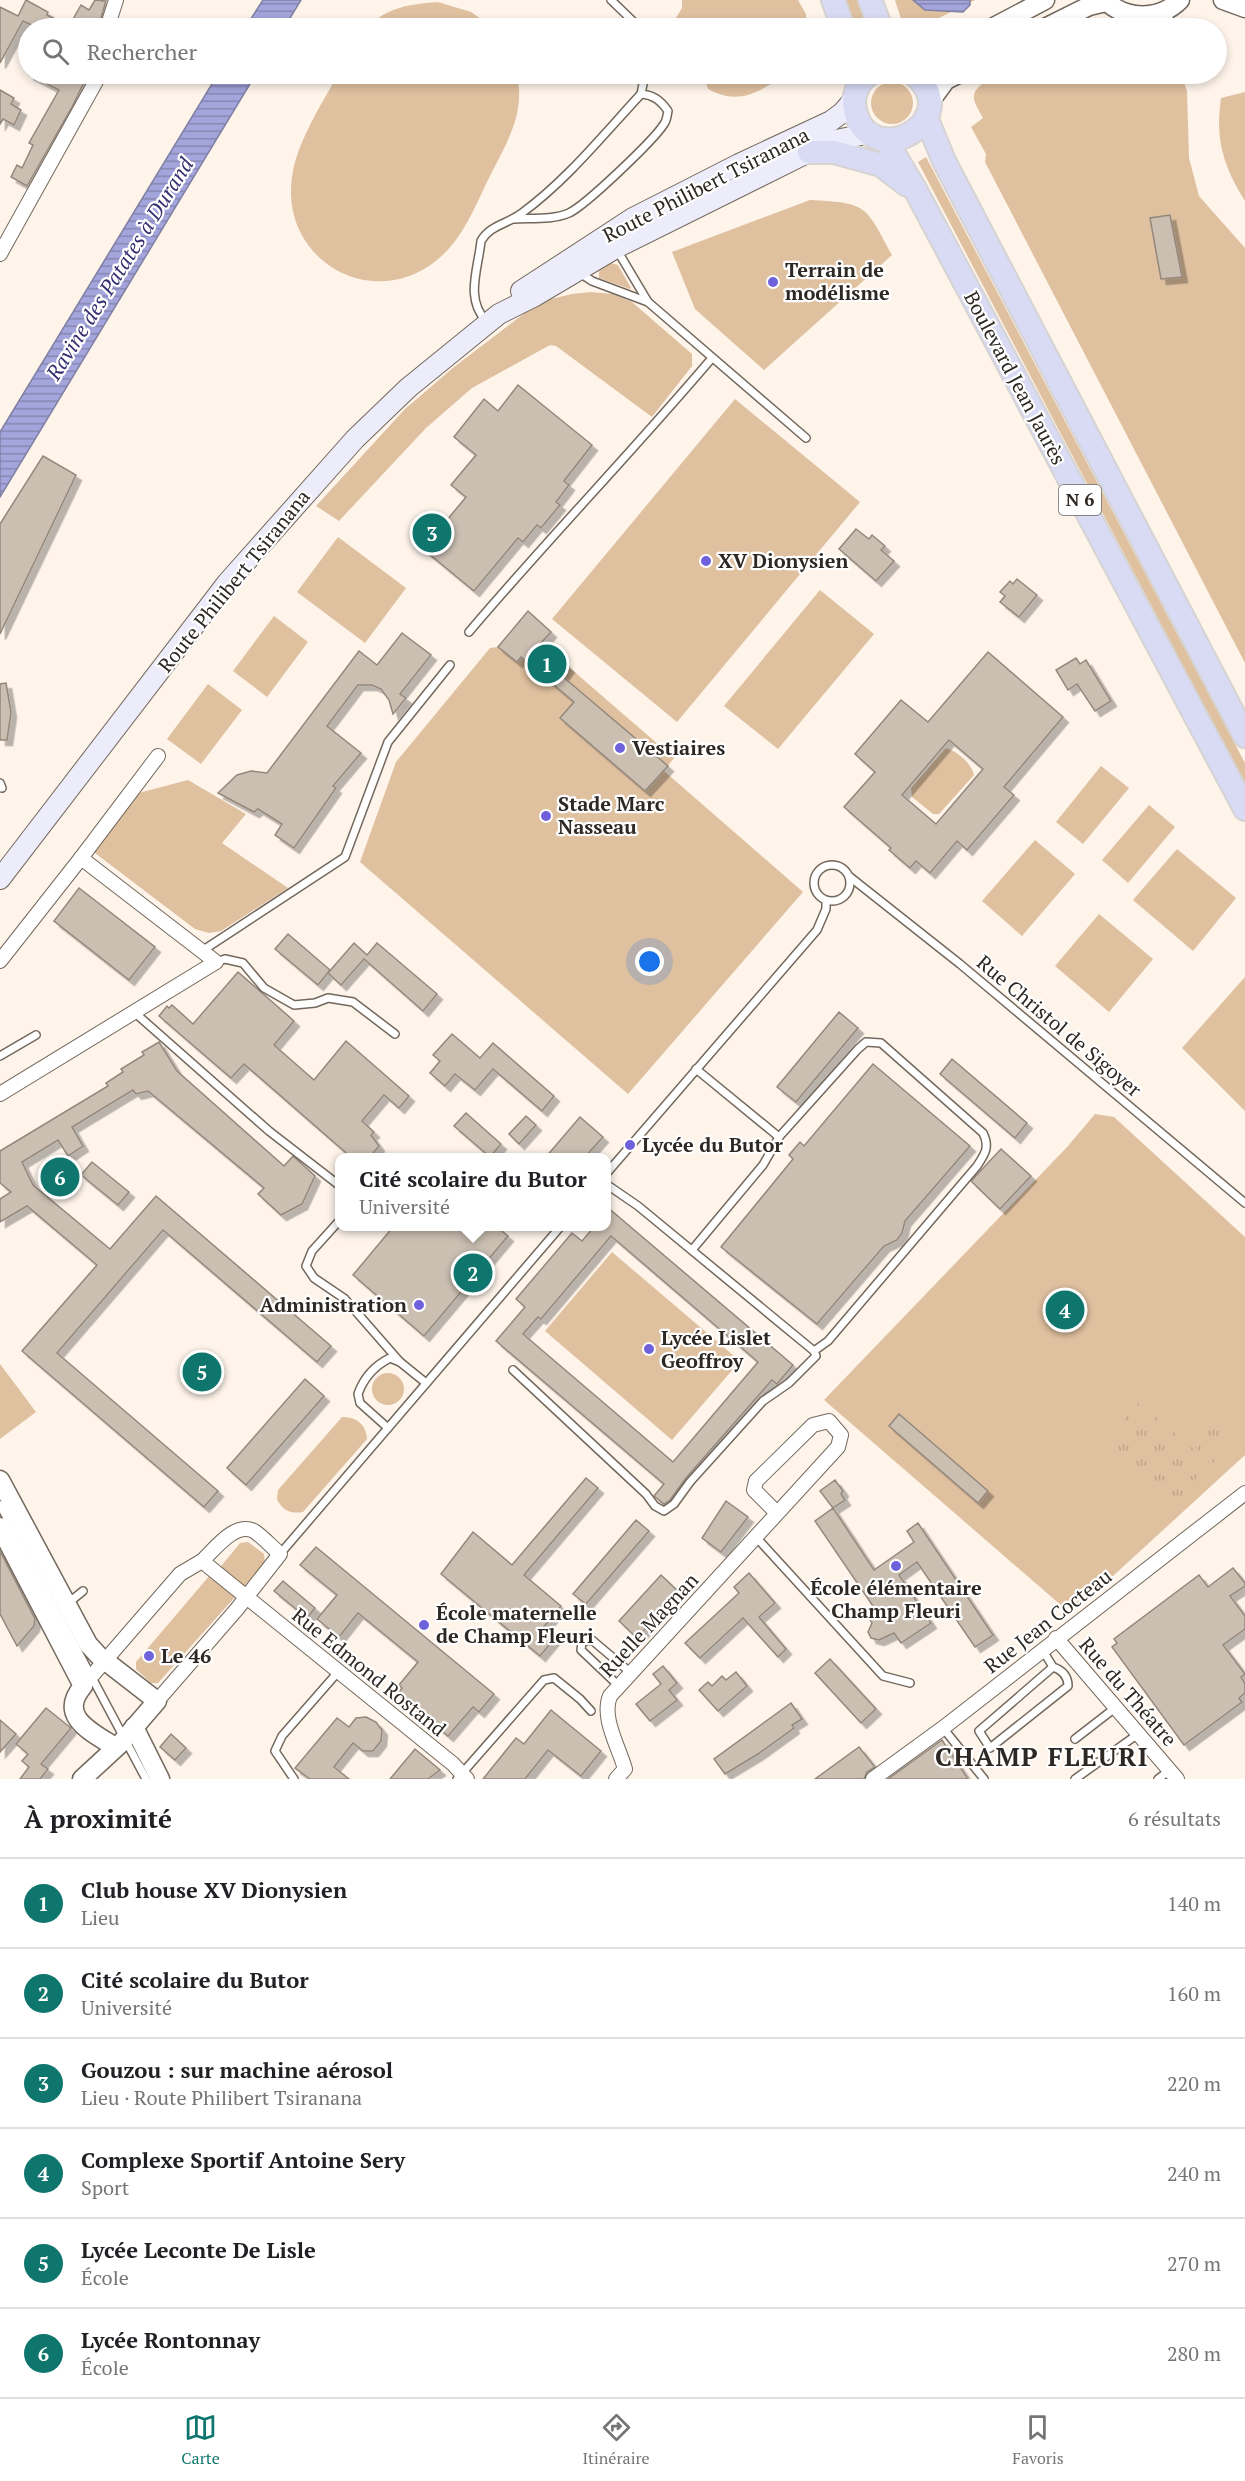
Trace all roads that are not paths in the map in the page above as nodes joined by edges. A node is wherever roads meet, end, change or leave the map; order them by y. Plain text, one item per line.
1 (116, 0) edge
2 (611, 0) edge
3 (833, 0) edge
4 (870, 0) edge
5 (1045, 0) edge
6 (1180, 0) edge
7 (1223, 0) edge
8 (1106, 1) edge
9 (1245, 8) edge
10 (1165, 11) junction
11 (110, 18) edge
12 (630, 18) edge
13 (839, 18) edge
14 (877, 18) edge
15 (1011, 18) edge
16 (1065, 18) edge
17 (1169, 18) edge
18 (94, 84) edge
19 (643, 84) edge
20 (859, 84) edge
21 (860, 84) edge
22 (923, 84) edge
23 (943, 84) edge
24 (641, 94) junction
25 (927, 110) junction
26 (878, 136) junction
27 (809, 152) junction
28 (916, 191) junction
29 (514, 219) junction
30 (608, 243) junction
31 (0, 254) edge
32 (577, 263) junction
33 (648, 302) junction
34 (494, 319) junction
35 (712, 358) junction
36 (806, 438) dead end
37 (469, 632) dead end
38 (450, 665) dead end
39 (1245, 736) edge
40 (158, 756) dead end
41 (1245, 808) edge
42 (81, 858) junction
43 (850, 877) junction
44 (0, 879) edge
45 (826, 901) junction
46 (202, 951) junction
47 (0, 961) edge
48 (216, 962) junction
49 (134, 1012) junction
50 (395, 1034) dead end
51 (36, 1035) dead end
52 (0, 1056) edge
53 (696, 1069) junction
54 (0, 1094) edge
55 (779, 1137) junction
56 (611, 1168) edge
57 (335, 1183) edge
58 (611, 1188) edge
59 (1245, 1203) edge
60 (335, 1225) edge
61 (558, 1231) edge
62 (692, 1250) junction
63 (814, 1351) junction
64 (400, 1362) junction
65 (513, 1370) dead end
66 (426, 1383) junction
67 (388, 1428) junction
68 (0, 1480) edge
69 (1245, 1493) edge
70 (0, 1505) edge
71 (777, 1513) junction
72 (0, 1527) edge
73 (756, 1537) junction
74 (280, 1554) junction
75 (202, 1561) junction
76 (83, 1592) dead end
77 (246, 1598) junction
78 (67, 1604) junction
79 (1056, 1638) junction
80 (1042, 1649) junction
81 (105, 1660) junction
82 (1053, 1667) junction
83 (338, 1672) junction
84 (631, 1673) junction
85 (87, 1682) junction
86 (910, 1683) dead end
87 (619, 1686) junction
88 (157, 1701) junction
89 (1115, 1708) junction
90 (591, 1711) dead end
91 (943, 1728) junction
92 (89, 1730) junction
93 (1138, 1734) junction
94 (124, 1737) junction
95 (1075, 1739) dead end
96 (86, 1774) edge
97 (1173, 1775) edge
98 (462, 1777) edge
99 (146, 1779) edge
100 (160, 1779) edge
101 (294, 1779) edge
102 (616, 1779) edge
103 (873, 1779) edge
104 (984, 1779) edge
105 (1075, 1779) edge
106 (1158, 1779) edge

1 - 11 street
2 - 12 lane
3 - 13 main road
4 - 14 main road
5 - 15 street
6 - 10 street
7 - 9 street
8 - 10 street
8 - 16 street
10 - 17 lane
18 - 31 street
19 - 24 lane
20 - 30 main road, Route Philibert Tsiranana
21 - 26 main road, Boulevard Jean Jaurès / N 6
22 - 25 main road, Boulevard Jean Jaurès / N 6
23 - 25 street
24 - 29 lane
24 - 29 lane
25 - 26 main road
25 - 39 main road, Boulevard Jean Jaurès / N 6
26 - 27 main road, Route Philibert Tsiranana
26 - 28 main road, Boulevard Jean Jaurès / N 6
27 - 28 main road
27 - 30 main road, Route Philibert Tsiranana
28 - 41 main road, Boulevard Jean Jaurès / N 6
29 - 34 lane
30 - 32 main road, Route Philibert Tsiranana
30 - 33 lane
32 - 33 lane
32 - 34 main road, Route Philibert Tsiranana
33 - 35 lane
34 - 44 main road, Route Philibert Tsiranana
35 - 36 lane
35 - 37 lane
38 - 46 lane
40 - 42 street
42 - 46 street
42 - 47 street
43 - 45 lane
43 - 45 lane
43 - 59 lane, Rue Christol de Sigoyer
45 - 53 lane
46 - 48 street
48 - 49 street
48 - 50 lane
49 - 54 street
49 - 57 lane
51 - 52 lane
53 - 55 lane
53 - 56 lane
55 - 62 lane
55 - 63 lane
58 - 62 lane
60 - 64 lane
61 - 66 lane
62 - 63 lane
63 - 65 lane
64 - 66 lane
64 - 67 lane
66 - 67 lane
67 - 74 lane
68 - 78 street
69 - 79 street, Rue Jean Cocteau
70 - 85 lane
71 - 71 street, Ruelle Magnan
71 - 73 street, Ruelle Magnan
72 - 85 street
73 - 84 street, Ruelle Magnan
73 - 86 lane
74 - 75 street
74 - 77 street
75 - 77 street, Rue Edmond Rostand
75 - 81 street
76 - 78 lane
77 - 83 street, Rue Edmond Rostand
77 - 88 street
78 - 81 street
79 - 80 street, Rue Jean Cocteau
79 - 89 street, Rue du Théatre
80 - 82 lane
80 - 91 street, Rue Jean Cocteau
81 - 85 street
81 - 88 street
82 - 82 lane
83 - 98 street, Rue Edmond Rostand
83 - 101 lane
84 - 87 street, Ruelle Magnan
84 - 87 lane
85 - 92 street
85 - 94 lane
87 - 102 street, Ruelle Magnan
88 - 94 street
89 - 93 street, Rue du Théatre
89 - 95 lane
90 - 98 lane
91 - 103 street, Rue Jean Cocteau
91 - 104 lane
92 - 94 street
92 - 96 street
93 - 97 street, Rue du Théatre
93 - 105 lane
94 - 96 street
94 - 99 lane
94 - 100 street
97 - 106 lane

